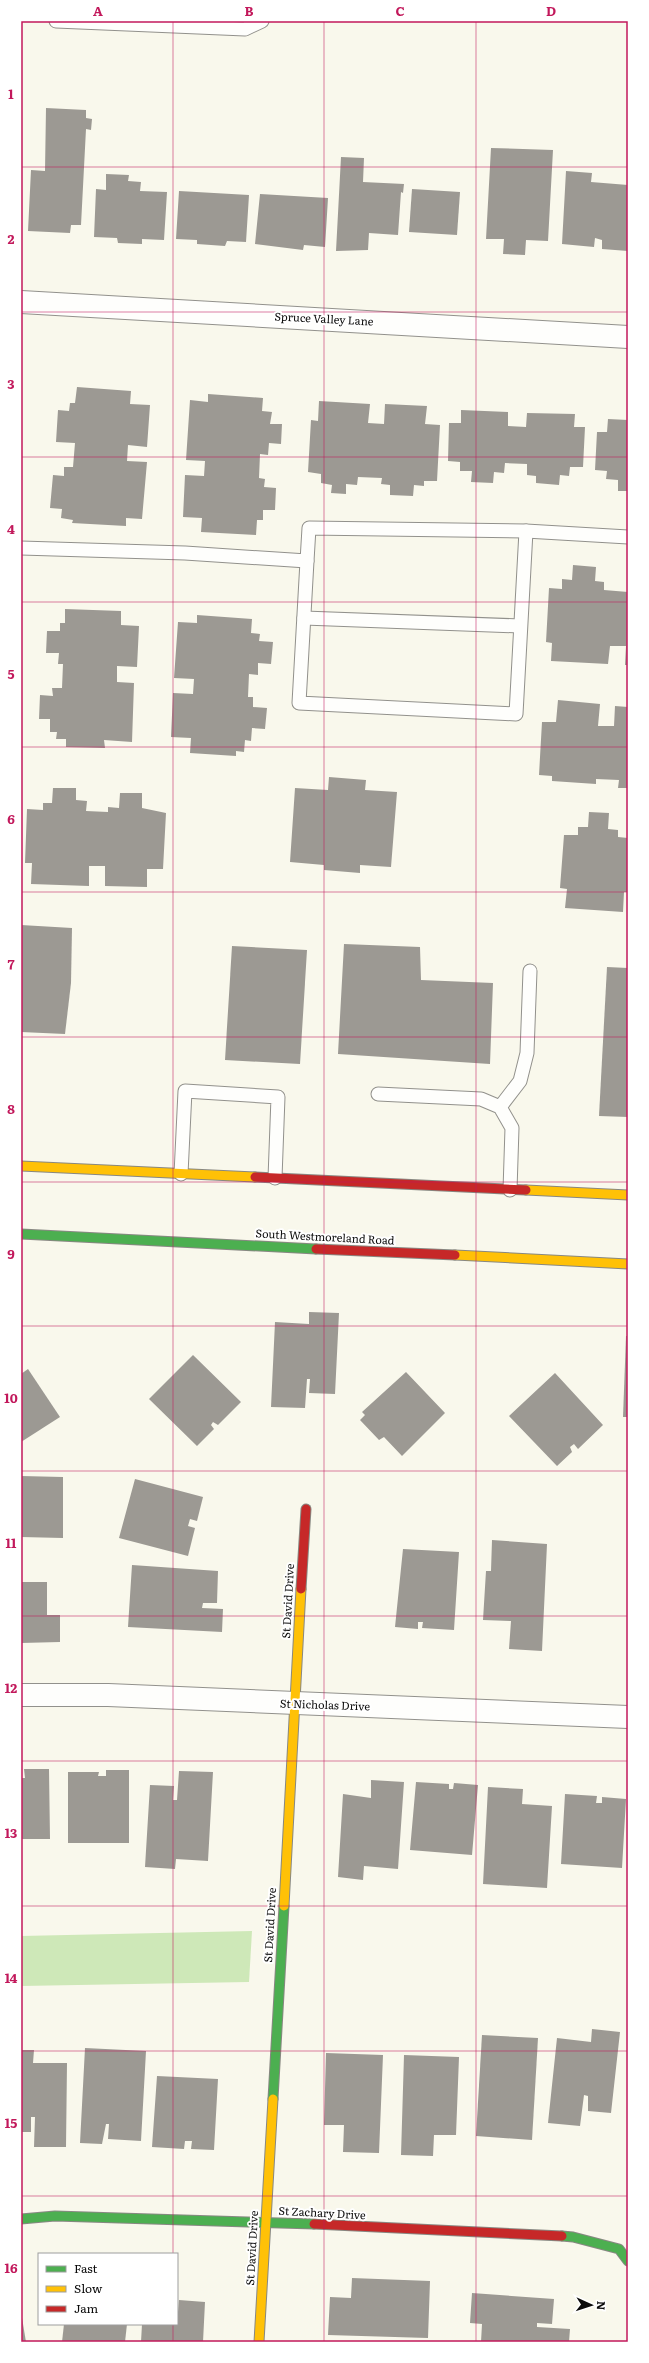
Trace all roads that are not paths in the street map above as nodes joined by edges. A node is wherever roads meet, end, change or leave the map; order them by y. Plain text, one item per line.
1 (56, 21) edge
2 (262, 21) edge
3 (21, 302) edge
4 (628, 337) edge
5 (526, 531) junction
6 (628, 537) edge
7 (21, 548) edge
8 (307, 561) junction
9 (304, 618) junction
10 (520, 626) junction
11 (530, 971) dead end
12 (378, 1094) dead end
13 (500, 1107) junction
14 (21, 1166) edge
15 (181, 1174) junction
16 (275, 1178) junction
17 (510, 1190) junction
18 (628, 1195) edge
19 (21, 1234) edge
20 (628, 1264) edge
21 (306, 1509) dead end
22 (21, 1695) edge
23 (294, 1704) junction
24 (628, 1717) edge
25 (21, 2219) edge
26 (265, 2222) junction
27 (628, 2261) edge
28 (259, 2342) edge

1 - 2 lane
3 - 4 street, Spruce Valley Lane
5 - 6 lane
5 - 8 lane
5 - 10 lane
7 - 8 lane
8 - 9 lane
9 - 10 lane
9 - 10 lane
11 - 13 lane
12 - 13 lane
13 - 17 lane
14 - 15 street
15 - 16 street
15 - 16 lane
16 - 17 street
17 - 18 street
19 - 20 street, South Westmoreland Road
21 - 23 street, St David Drive
22 - 23 street, St Nicholas Drive
23 - 24 street, St Nicholas Drive
23 - 26 street, St David Drive
25 - 26 street, St Zachary Drive
26 - 27 street, St Zachary Drive
26 - 28 street, St David Drive

